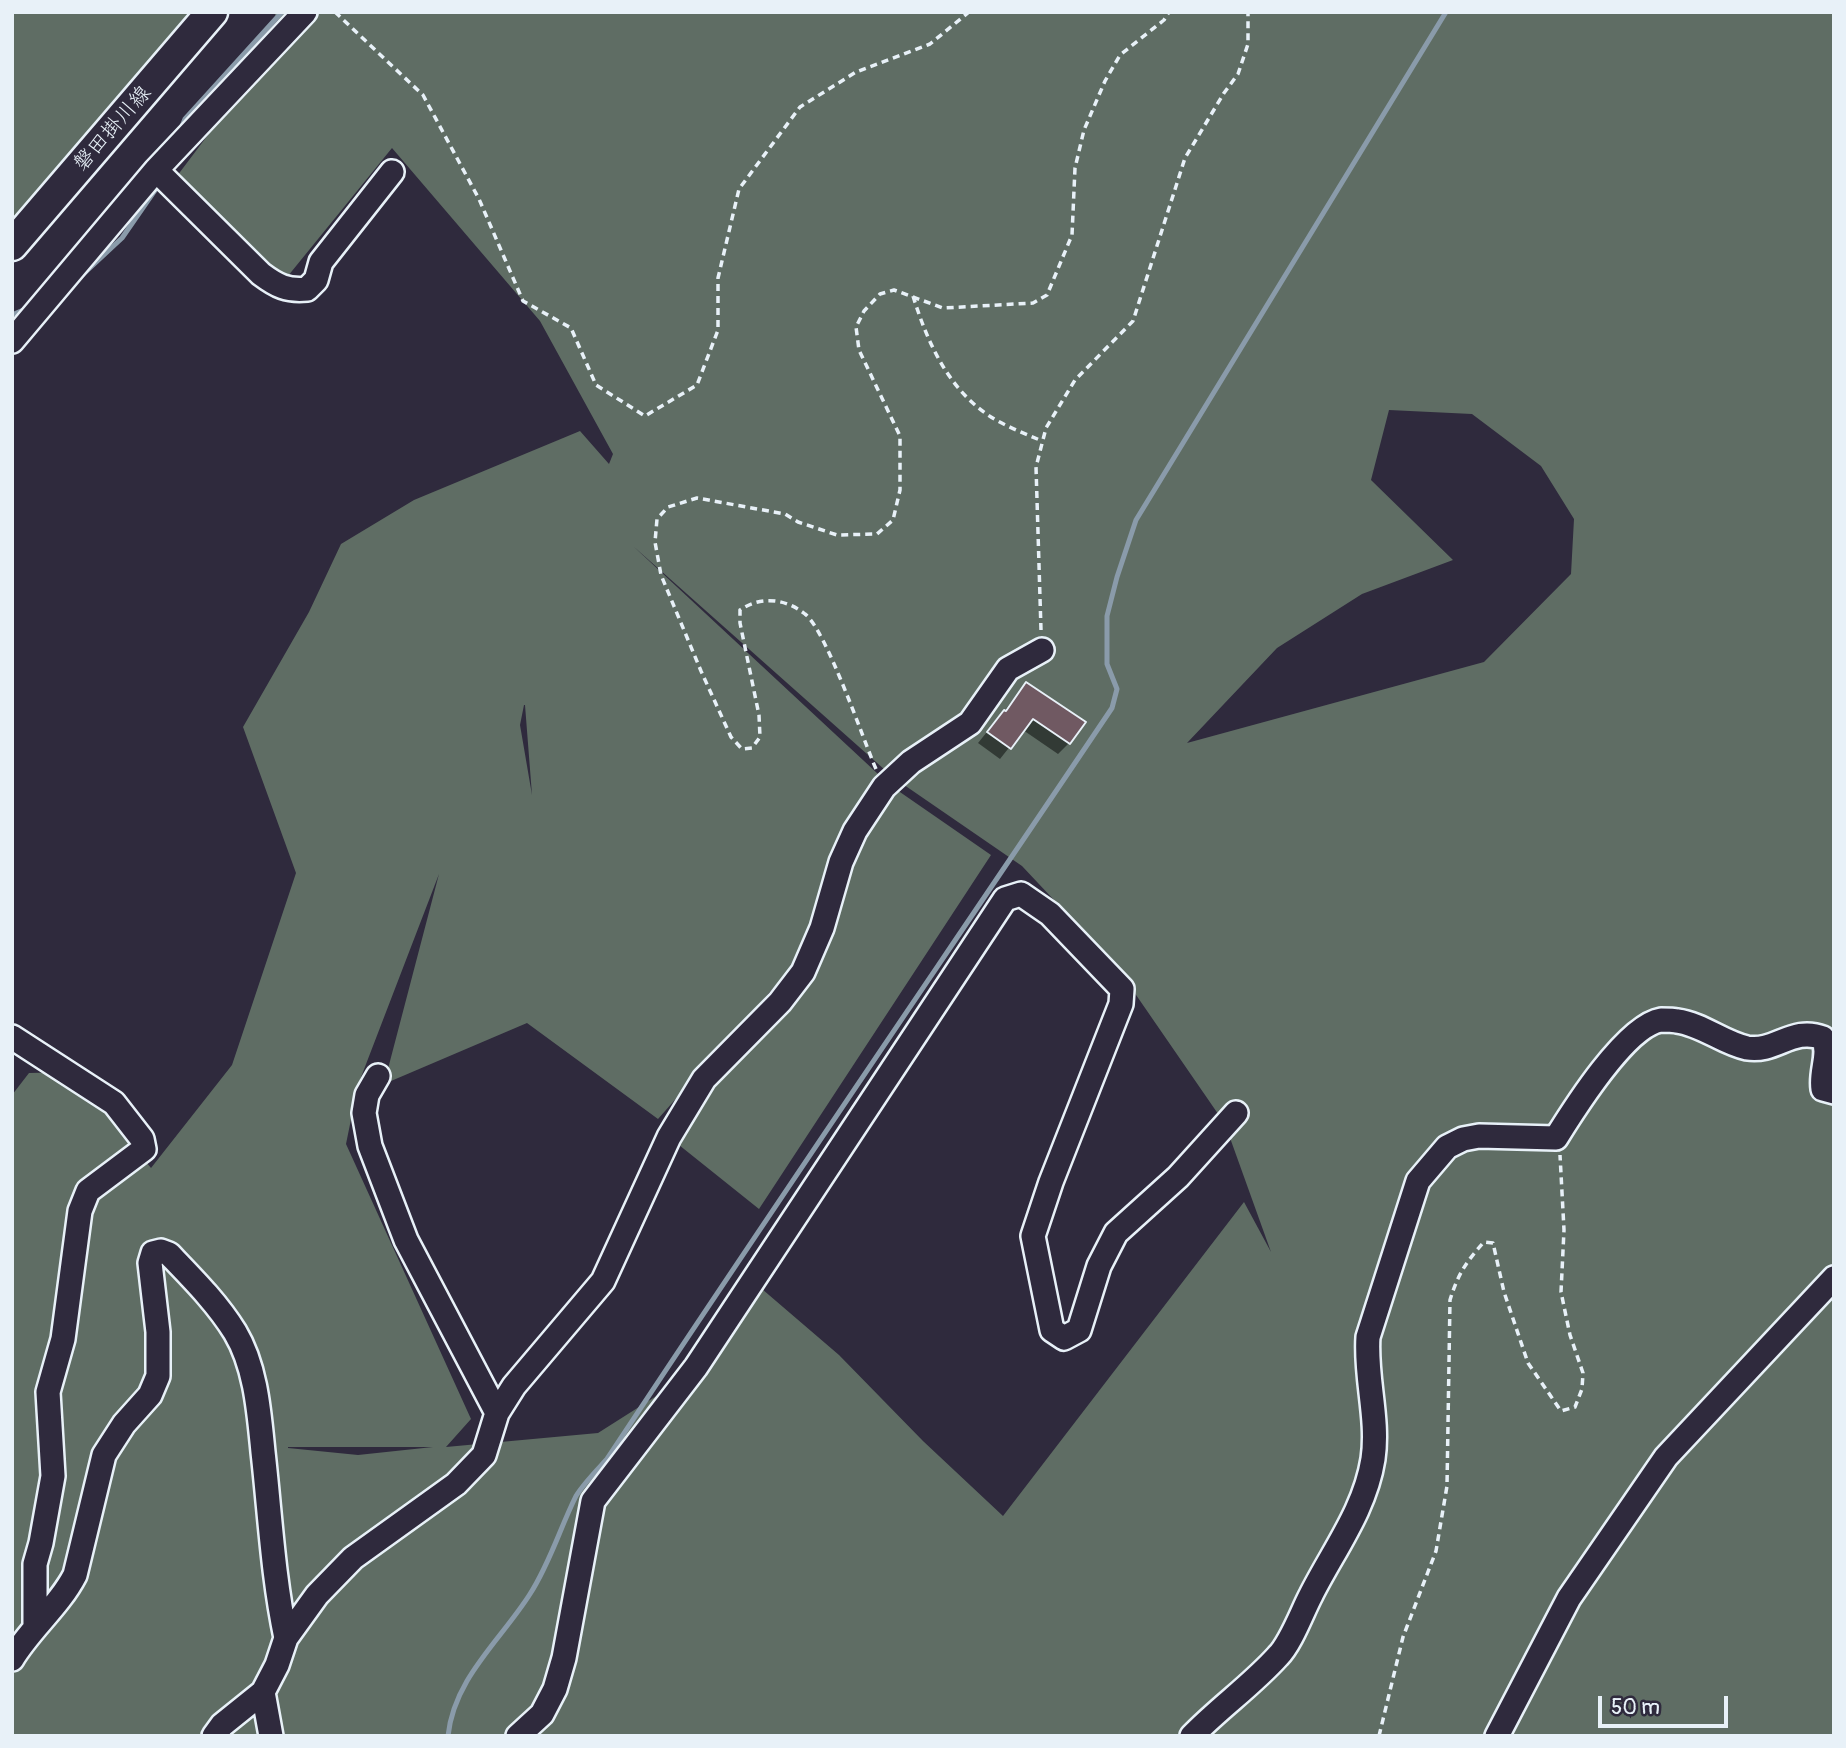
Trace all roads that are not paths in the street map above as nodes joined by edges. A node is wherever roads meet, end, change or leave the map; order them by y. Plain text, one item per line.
1 (212, 12) edge
2 (305, 12) edge
3 (156, 170) junction
4 (392, 172) dead end
5 (12, 246) edge
6 (12, 341) edge
7 (1042, 650) road end
8 (12, 1037) edge
9 (378, 1076) dead end
10 (1834, 1092) edge
11 (1236, 1113) dead end
12 (1834, 1279) edge
13 (497, 1413) junction
14 (35, 1627) junction
15 (286, 1638) junction
16 (12, 1659) edge
17 (263, 1692) junction
18 (214, 1736) edge
19 (271, 1736) edge
20 (518, 1736) edge
21 (1192, 1736) edge
22 (1497, 1736) edge

1 - 5 main road, 磐田掛川線
2 - 3 street
3 - 4 street
3 - 6 street
7 - 13 street
8 - 14 street
9 - 13 street
10 - 21 street
11 - 20 street
12 - 22 street
13 - 15 street
14 - 15 street
14 - 16 street
15 - 17 street
17 - 18 street
17 - 19 street

